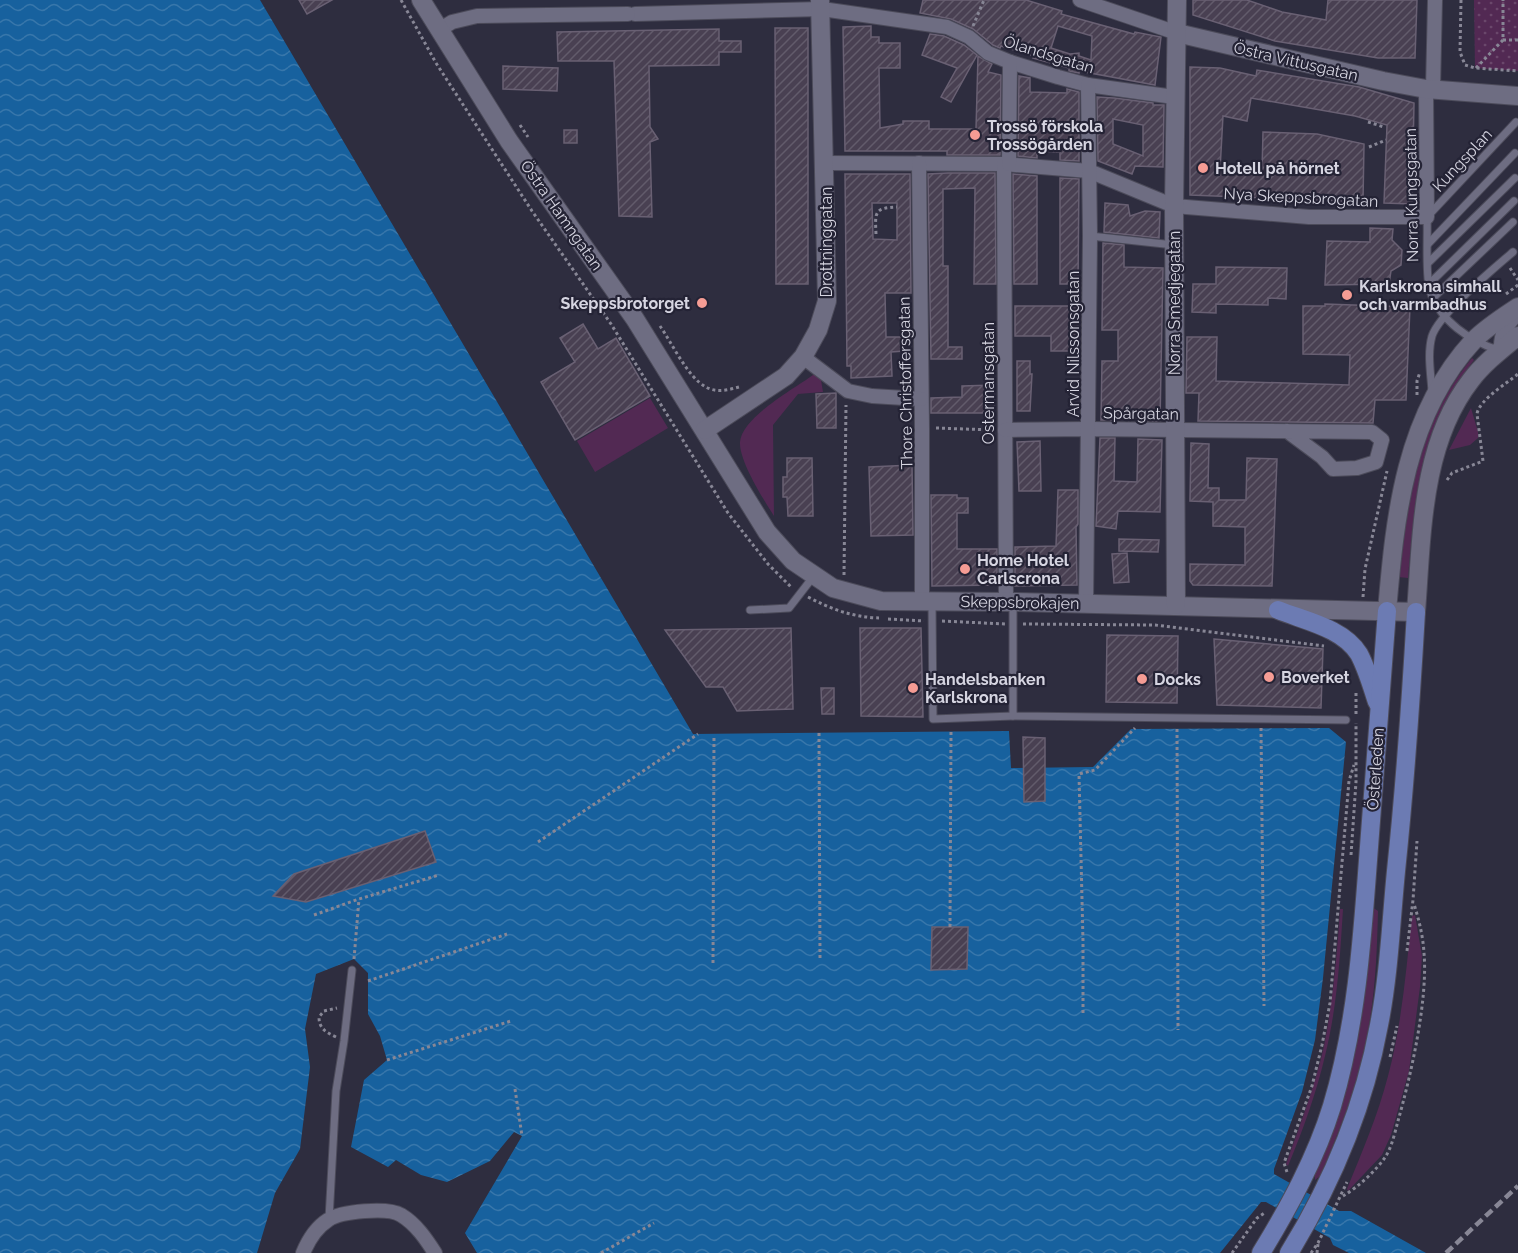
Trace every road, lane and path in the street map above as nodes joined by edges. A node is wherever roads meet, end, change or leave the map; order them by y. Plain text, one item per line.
1 (401, 0) edge
2 (421, 0) edge
3 (984, 0) edge
4 (1080, 0) edge
5 (1177, 0) edge
6 (1434, 0) edge
7 (1461, 0) edge
8 (1503, 0) edge
9 (821, 5) edge
10 (439, 30) junction
11 (1177, 33) junction
12 (969, 38) junction
13 (1503, 40) junction
14 (1518, 40) edge
15 (1010, 62) junction
16 (1475, 68) junction
17 (1518, 71) edge
18 (1088, 85) junction
19 (1430, 89) junction
20 (1518, 96) edge
21 (1174, 97) junction
22 (517, 121) dead end
23 (1368, 122) dead end
24 (1516, 122) dead end
25 (1384, 127) dead end
26 (1386, 140) dead end
27 (530, 141) dead end
28 (1369, 147) dead end
29 (1515, 153) dead end
30 (826, 163) junction
31 (919, 163) junction
32 (1006, 164) junction
33 (1089, 171) junction
34 (1515, 178) dead end
35 (1514, 201) dead end
36 (1174, 206) junction
37 (897, 207) dead end
38 (1427, 217) junction
39 (1513, 222) dead end
40 (876, 234) dead end
41 (1090, 236) junction
42 (1428, 244) junction
43 (1174, 245) junction
44 (1512, 252) dead end
45 (1428, 263) junction
46 (1429, 284) junction
47 (1433, 298) junction
48 (1518, 307) edge
49 (1518, 313) edge
50 (1444, 315) junction
51 (660, 326) dead end
52 (1507, 332) edge
53 (1474, 340) junction
54 (1501, 351) junction
55 (803, 357) junction
56 (1518, 374) edge
57 (745, 385) dead end
58 (848, 391) junction
59 (921, 399) junction
60 (1432, 400) junction
61 (922, 428) junction
62 (1090, 429) junction
63 (705, 430) junction
64 (1005, 430) junction
65 (1175, 431) junction
66 (1287, 431) junction
67 (1443, 488) dead end
68 (815, 575) junction
69 (844, 591) junction
70 (800, 593) junction
71 (927, 601) junction
72 (1010, 602) junction
73 (1086, 604) junction
74 (1176, 605) junction
75 (750, 610) dead end
76 (1278, 610) junction
77 (1388, 611) junction
78 (1416, 612) junction
79 (932, 621) junction
80 (1013, 624) junction
81 (1328, 648) dead end
82 (1356, 685) dead end
83 (1380, 710) junction
84 (1013, 716) junction
85 (1346, 720) dead end
86 (1135, 728) dead end
87 (1261, 728) dead end
88 (1178, 729) dead end
89 (951, 732) dead end
90 (698, 734) dead end
91 (819, 734) dead end
92 (714, 735) dead end
93 (1355, 761) junction
94 (1417, 841) dead end
95 (538, 842) dead end
96 (1350, 863) dead end
97 (439, 875) dead end
98 (359, 899) junction
99 (314, 915) dead end
100 (950, 927) dead end
101 (507, 934) dead end
102 (820, 958) dead end
103 (354, 959) dead end
104 (713, 963) dead end
105 (352, 970) dead end
106 (368, 981) dead end
107 (1264, 1006) dead end
108 (348, 1008) junction
109 (1083, 1013) dead end
110 (511, 1021) dead end
111 (1178, 1030) dead end
112 (344, 1041) junction
113 (387, 1060) dead end
114 (515, 1089) dead end
115 (520, 1135) dead end
116 (1291, 1162) dead end
117 (1332, 1195) junction
118 (1274, 1216) junction
119 (329, 1219) junction
120 (654, 1223) dead end
121 (1318, 1243) junction
122 (303, 1253) edge
123 (435, 1253) edge
124 (601, 1253) edge
125 (1232, 1253) edge
126 (1261, 1253) edge
127 (1289, 1253) edge
128 (1311, 1253) edge
129 (1317, 1253) edge

1 - 70 path
2 - 10 street, Östra Hamngatan
3 - 12 path
4 - 11 street, Östra Vittusgatan
5 - 11 street, Norra Smedjegatan
6 - 19 street, Norra Kungsgatan
7 - 16 path
8 - 13 path
9 - 10 street, Ölandsgatan
9 - 12 street, Ölandsgatan
9 - 30 street, Drottninggatan
10 - 63 street, Östra Hamngatan
11 - 19 street, Östra Vittusgatan
11 - 21 street, Norra Smedjegatan
12 - 15 street, Ölandsgatan
13 - 14 path
13 - 16 path
15 - 18 street, Ölandsgatan
15 - 32 street, Ostermansgatan
16 - 17 path
18 - 21 street, Ölandsgatan
18 - 33 street, Arvid Nilssonsgatan
19 - 20 street, Östra Vittusgatan
19 - 38 street, Norra Kungsgatan
21 - 36 street, Norra Smedjegatan
22 - 27 path
23 - 25 path
24 - 38 lane, Kungsplan
26 - 28 path
29 - 42 lane, Kungsplan
30 - 31 street, Nya Skeppsbrogatan
30 - 55 street, Drottninggatan
31 - 32 street, Nya Skeppsbrogatan
31 - 59 street, Thore Christoffersgatan
32 - 33 street, Nya Skeppsbrogatan
32 - 64 street, Ostermansgatan
33 - 36 street, Nya Skeppsbrogatan
33 - 41 street, Arvid Nilssonsgatan
34 - 45 lane
35 - 46 lane
36 - 38 street, Nya Skeppsbrogatan
36 - 43 street, Norra Smedjegatan
37 - 40 path
38 - 42 lane, Norra Kungsgatan
39 - 47 lane
41 - 43 lane
41 - 62 street, Arvid Nilssonsgatan
42 - 45 lane, Norra Kungsgatan
43 - 65 street, Norra Smedjegatan
44 - 50 lane
45 - 46 lane, Norra Kungsgatan
46 - 47 lane, Norra Kungsgatan
47 - 50 lane, Norra Kungsgatan
48 - 52 street, Österleden
49 - 52 street
50 - 53 lane, Norra Kungsgatan
50 - 60 lane
51 - 57 path
52 - 53 street, Österleden
52 - 54 street, Österleden
53 - 54 lane, Norra Kungsgatan
53 - 60 street, Österleden
54 - 78 street, Österleden
55 - 58 street
55 - 63 street, Drottninggatan
56 - 67 path
58 - 59 street
58 - 69 path
59 - 61 street, Thore Christoffersgatan
60 - 77 street, Österleden
61 - 64 path
61 - 71 street, Thore Christoffersgatan
62 - 64 street, Spårgatan
62 - 65 street, Spårgatan
62 - 73 street, Arvid Nilssonsgatan
63 - 68 street, Skeppsbrokajen
64 - 72 street, Ostermansgatan
65 - 66 street, Spårgatan
65 - 74 street, Norra Smedjegatan
66 - 66 street, Spårgatan
68 - 69 street, Skeppsbrokajen
68 - 70 lane
69 - 71 street, Skeppsbrokajen
70 - 75 lane
70 - 79 path
71 - 72 street, Skeppsbrokajen
71 - 79 lane
72 - 73 street, Skeppsbrokajen
72 - 80 lane
73 - 74 street, Skeppsbrokajen
74 - 76 street, Skeppsbrokajen
76 - 77 street, Skeppsbrokajen
76 - 83 main road
77 - 78 street, Skeppsbrokajen
77 - 83 main road, Österleden
78 - 117 main road, Österleden
79 - 80 path
79 - 84 lane
80 - 81 path
80 - 84 lane
82 - 93 path
83 - 118 main road, Österleden
84 - 85 lane
86 - 109 path
87 - 107 path
88 - 111 path
89 - 100 path
90 - 95 path
91 - 102 path
92 - 104 path
93 - 96 path
93 - 116 path
94 - 117 path
97 - 98 path
98 - 99 path
98 - 103 path
101 - 106 path
105 - 108 lane
108 - 112 lane
108 - 112 path
110 - 113 path
112 - 119 lane
114 - 115 path
117 - 121 path
117 - 127 main road, Österleden
118 - 125 path
118 - 126 main road, Österleden
119 - 122 street
119 - 123 street
120 - 124 path
121 - 128 path
121 - 129 path

